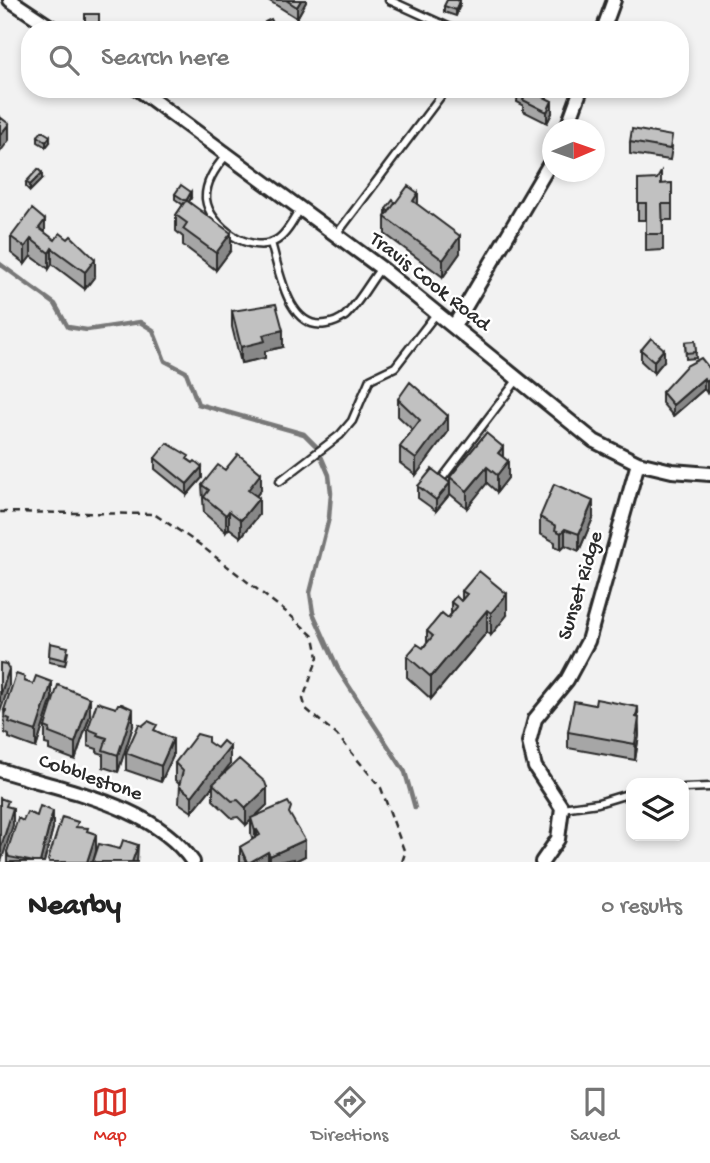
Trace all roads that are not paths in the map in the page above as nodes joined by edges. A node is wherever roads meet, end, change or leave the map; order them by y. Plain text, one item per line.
1 (10, 0) edge
2 (389, 0) edge
3 (614, 0) edge
4 (42, 21) edge
5 (435, 21) edge
6 (606, 21) edge
7 (150, 98) edge
8 (439, 98) edge
9 (578, 98) edge
10 (570, 119) edge
11 (226, 156) junction
12 (542, 177) edge
13 (300, 209) junction
14 (336, 235) junction
15 (271, 243) junction
16 (381, 268) junction
17 (437, 312) junction
18 (454, 326) junction
19 (518, 379) junction
20 (638, 463) junction
21 (710, 474) edge
22 (444, 476) edge
23 (280, 481) dead end
24 (0, 770) edge
25 (710, 787) edge
26 (689, 788) edge
27 (626, 795) edge
28 (562, 808) junction
29 (193, 862) edge
30 (542, 862) edge

1 - 4 street
2 - 5 lane
3 - 6 street
7 - 11 street, Travis Cook Road
8 - 14 lane
9 - 10 street
11 - 13 street, Travis Cook Road
11 - 15 lane
12 - 18 street
13 - 14 street, Travis Cook Road
13 - 15 lane
14 - 16 street, Travis Cook Road
15 - 16 lane
16 - 17 street, Travis Cook Road
17 - 18 street, Travis Cook Road
17 - 23 lane
18 - 19 street, Travis Cook Road
19 - 20 street, Travis Cook Road
19 - 22 lane
20 - 21 street, Travis Cook Road
20 - 28 street, Sunset Ridge
24 - 29 street, Cobblestone
25 - 26 lane
27 - 28 lane
28 - 30 street

